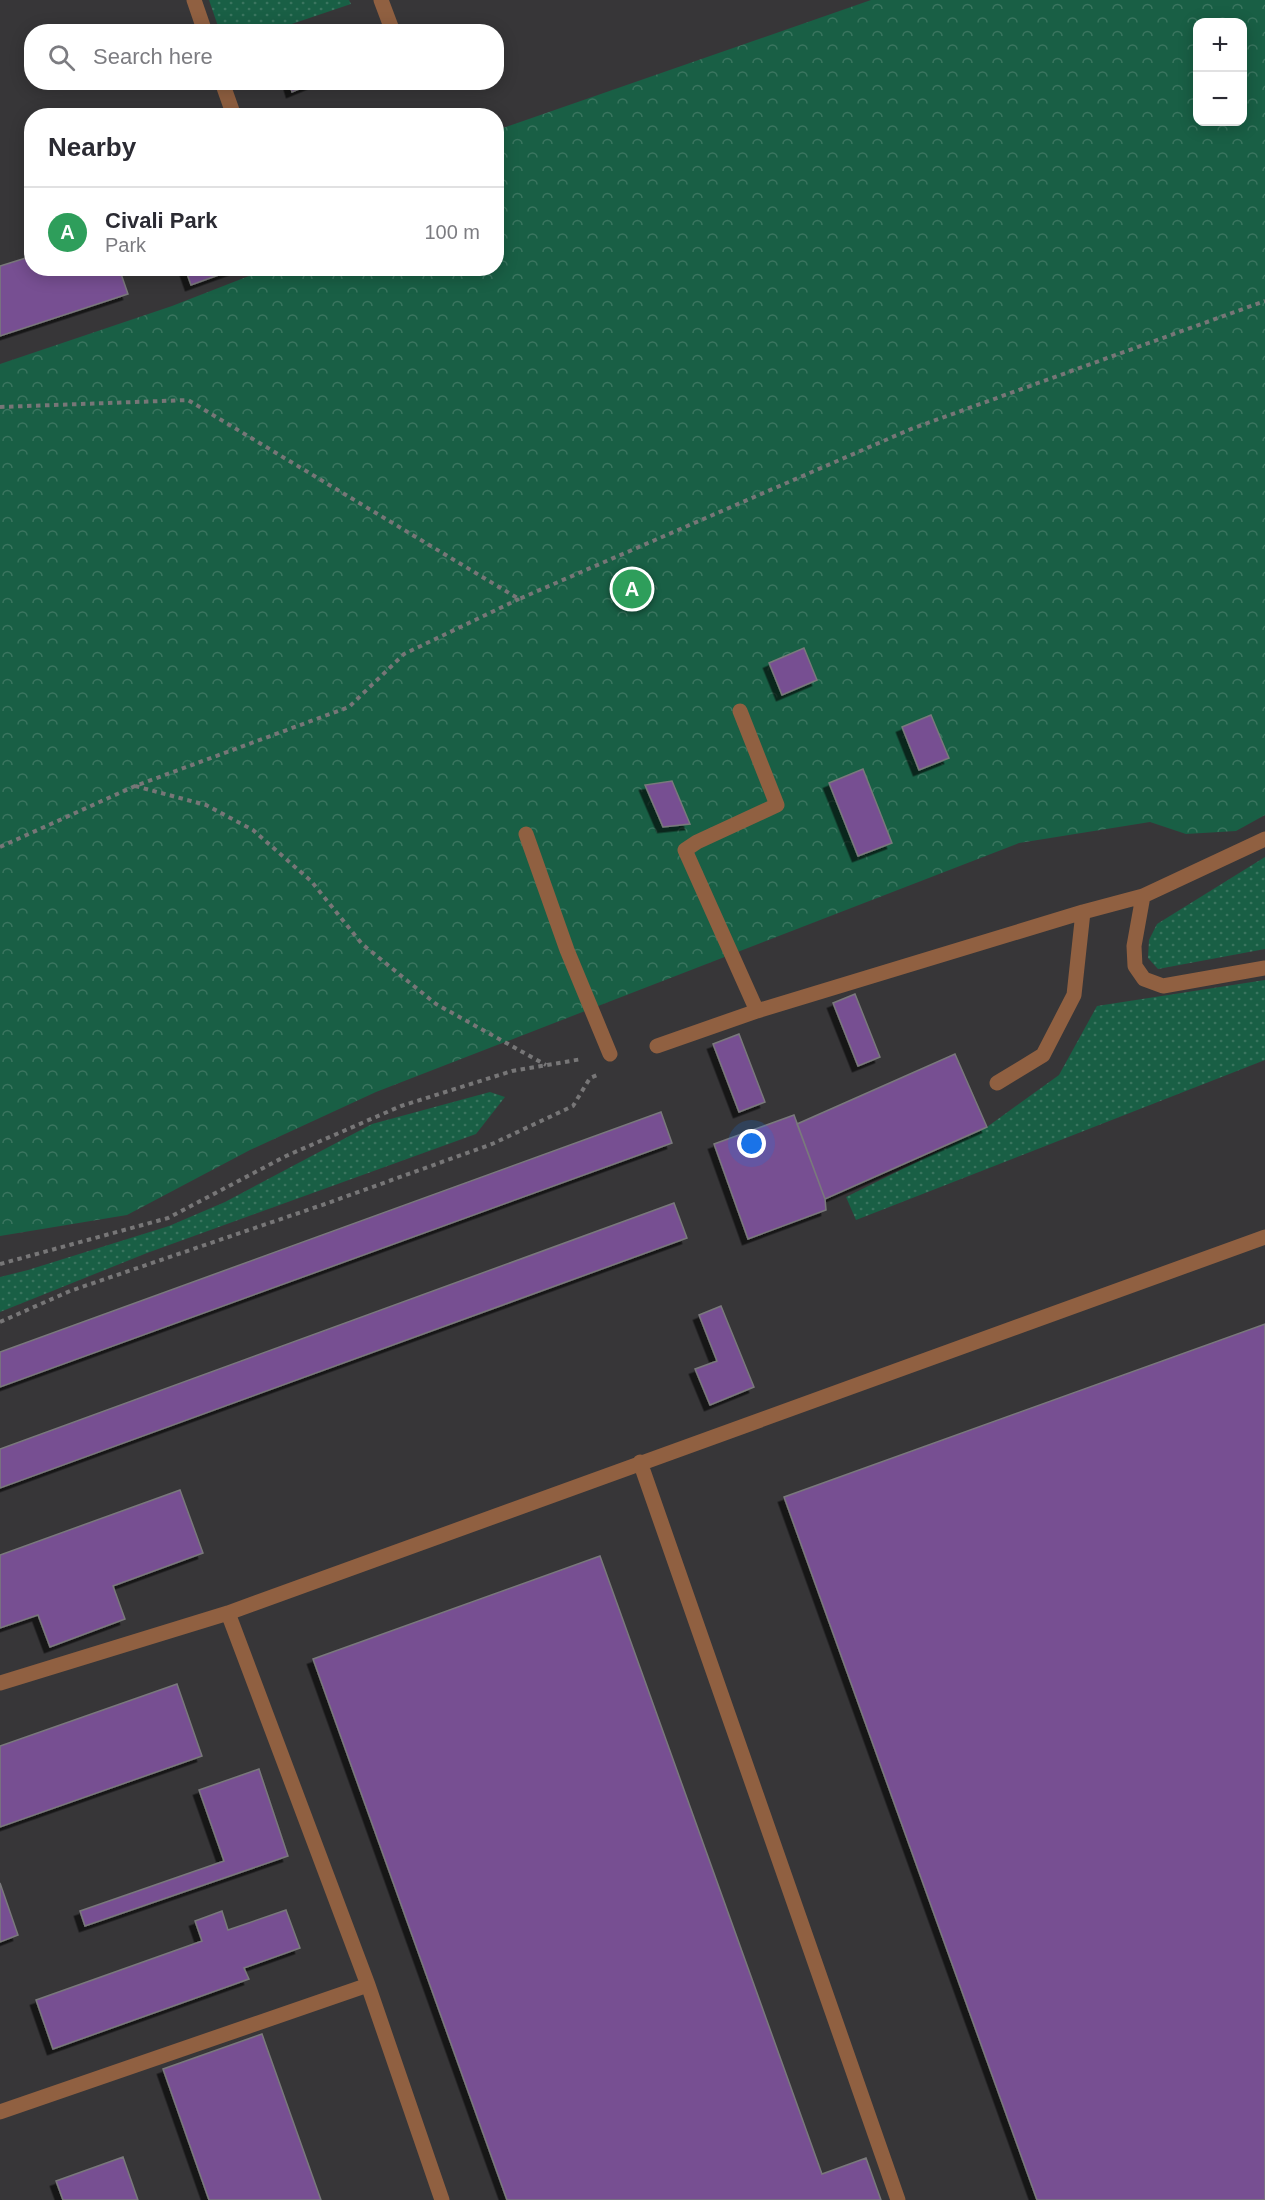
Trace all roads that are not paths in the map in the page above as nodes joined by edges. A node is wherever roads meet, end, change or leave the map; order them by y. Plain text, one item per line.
1 (194, 0) edge
2 (381, 0) edge
3 (202, 24) edge
4 (390, 24) edge
5 (225, 90) edge
6 (231, 108) edge
7 (740, 711) dead end
8 (526, 834) dead end
9 (1265, 839) edge
10 (1143, 896) junction
11 (1083, 912) junction
12 (1265, 968) edge
13 (757, 1011) junction
14 (657, 1046) dead end
15 (610, 1054) road end
16 (997, 1083) dead end
17 (1265, 1237) edge
18 (640, 1462) junction
19 (228, 1613) junction
20 (0, 1683) edge
21 (368, 1985) junction
22 (0, 2112) edge
23 (442, 2200) edge
24 (898, 2200) edge

1 - 3 lane
2 - 4 lane
5 - 6 lane
7 - 13 lane
8 - 15 lane
9 - 10 lane
10 - 11 lane
10 - 12 lane
11 - 13 lane
11 - 16 lane
13 - 14 lane
17 - 18 lane
18 - 19 lane
18 - 24 lane
19 - 20 lane
19 - 21 lane
21 - 22 lane
21 - 23 lane

